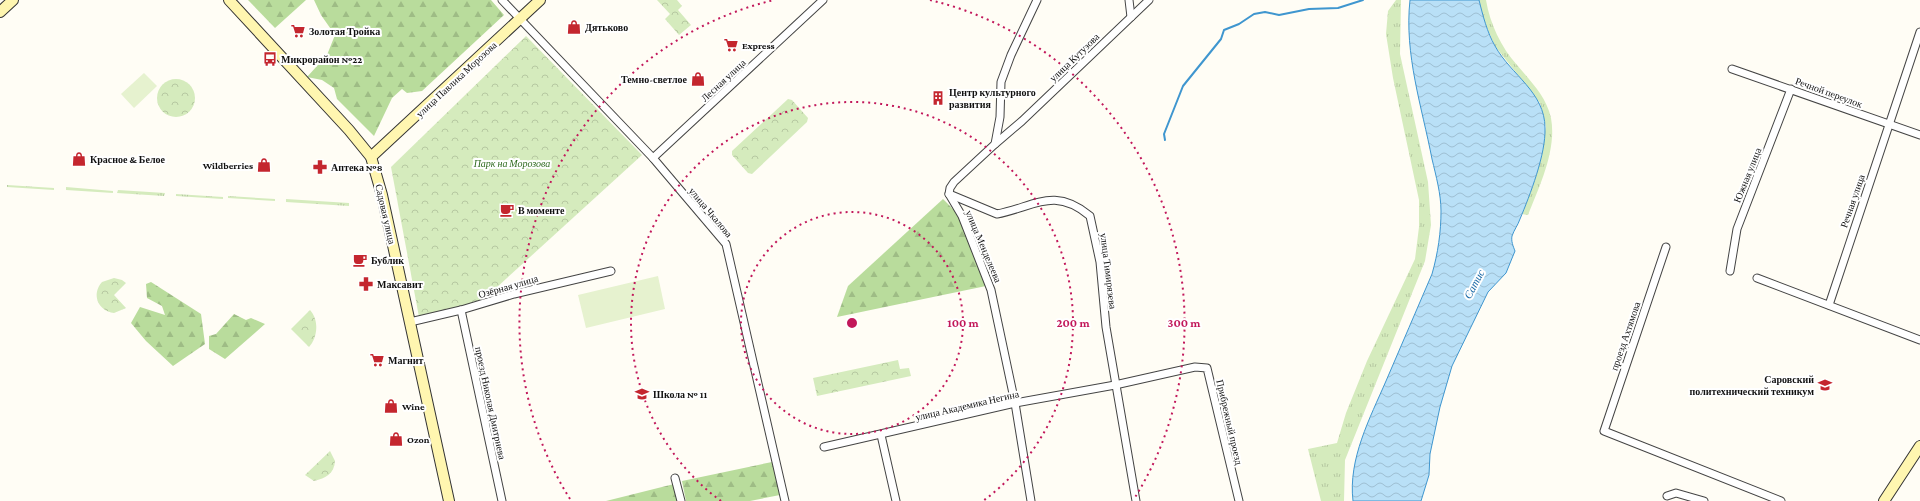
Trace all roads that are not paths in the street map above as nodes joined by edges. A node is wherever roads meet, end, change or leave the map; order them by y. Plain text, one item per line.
1 (13, 0) edge
2 (229, 0) edge
3 (502, 0) edge
4 (540, 0) edge
5 (823, 0) edge
6 (1037, 0) edge
7 (1129, 0) edge
8 (1149, 0) edge
9 (0, 12) edge
10 (1131, 17) junction
11 (520, 20) junction
12 (1920, 32) edge
13 (1732, 69) dead end
14 (1791, 89) junction
15 (1890, 125) junction
16 (1920, 135) edge
17 (995, 144) junction
18 (371, 157) junction
19 (653, 158) junction
20 (949, 194) junction
21 (1666, 247) dead end
22 (611, 271) dead end
23 (1730, 271) dead end
24 (1757, 278) dead end
25 (1829, 305) junction
26 (461, 310) junction
27 (410, 322) junction
28 (1920, 340) edge
29 (1115, 385) junction
30 (1015, 403) junction
31 (881, 435) junction
32 (1920, 446) edge
33 (824, 447) dead end
34 (675, 478) dead end
35 (1667, 496) dead end
36 (449, 501) edge
37 (502, 501) edge
38 (681, 501) edge
39 (784, 501) edge
40 (896, 501) edge
41 (1031, 501) edge
42 (1136, 501) edge
43 (1239, 501) edge
44 (1704, 501) edge
45 (1781, 501) edge
46 (1884, 501) edge

1 - 9 street
2 - 18 street, Садовая улица
3 - 11 street, улица Чкалова
4 - 11 street, улица Павлика Морозова
5 - 19 street, Лесная улица
6 - 17 street
7 - 10 street
8 - 10 street, улица Кутузова
10 - 17 street, улица Кутузова
11 - 18 street, улица Павлика Морозова
11 - 19 street, улица Чкалова
12 - 15 street, Речная улица
13 - 14 street, Речной переулок
14 - 15 street, Речной переулок
14 - 23 street, Южная улица
15 - 16 street, Речной переулок
15 - 25 street, Речная улица
17 - 20 street
18 - 27 street, Садовая улица
19 - 39 street, улица Чкалова
20 - 29 street, улица Тимирязева
20 - 30 street, улица Менделеева
21 - 45 street, проезд Ахтямова
22 - 26 street, Озёрная улица
24 - 25 street
25 - 28 street
26 - 27 street, Озёрная улица
26 - 37 street, проезд Николая Дмитриева
27 - 36 street, Садовая улица
29 - 30 street, улица Академика Негина
29 - 42 street, улица Тимирязева
29 - 43 street, Прибрежный проезд
30 - 31 street, улица Академика Негина
30 - 41 street, улица Менделеева
31 - 33 street, улица Академика Негина
31 - 40 street
32 - 46 street
34 - 38 street
35 - 44 street

